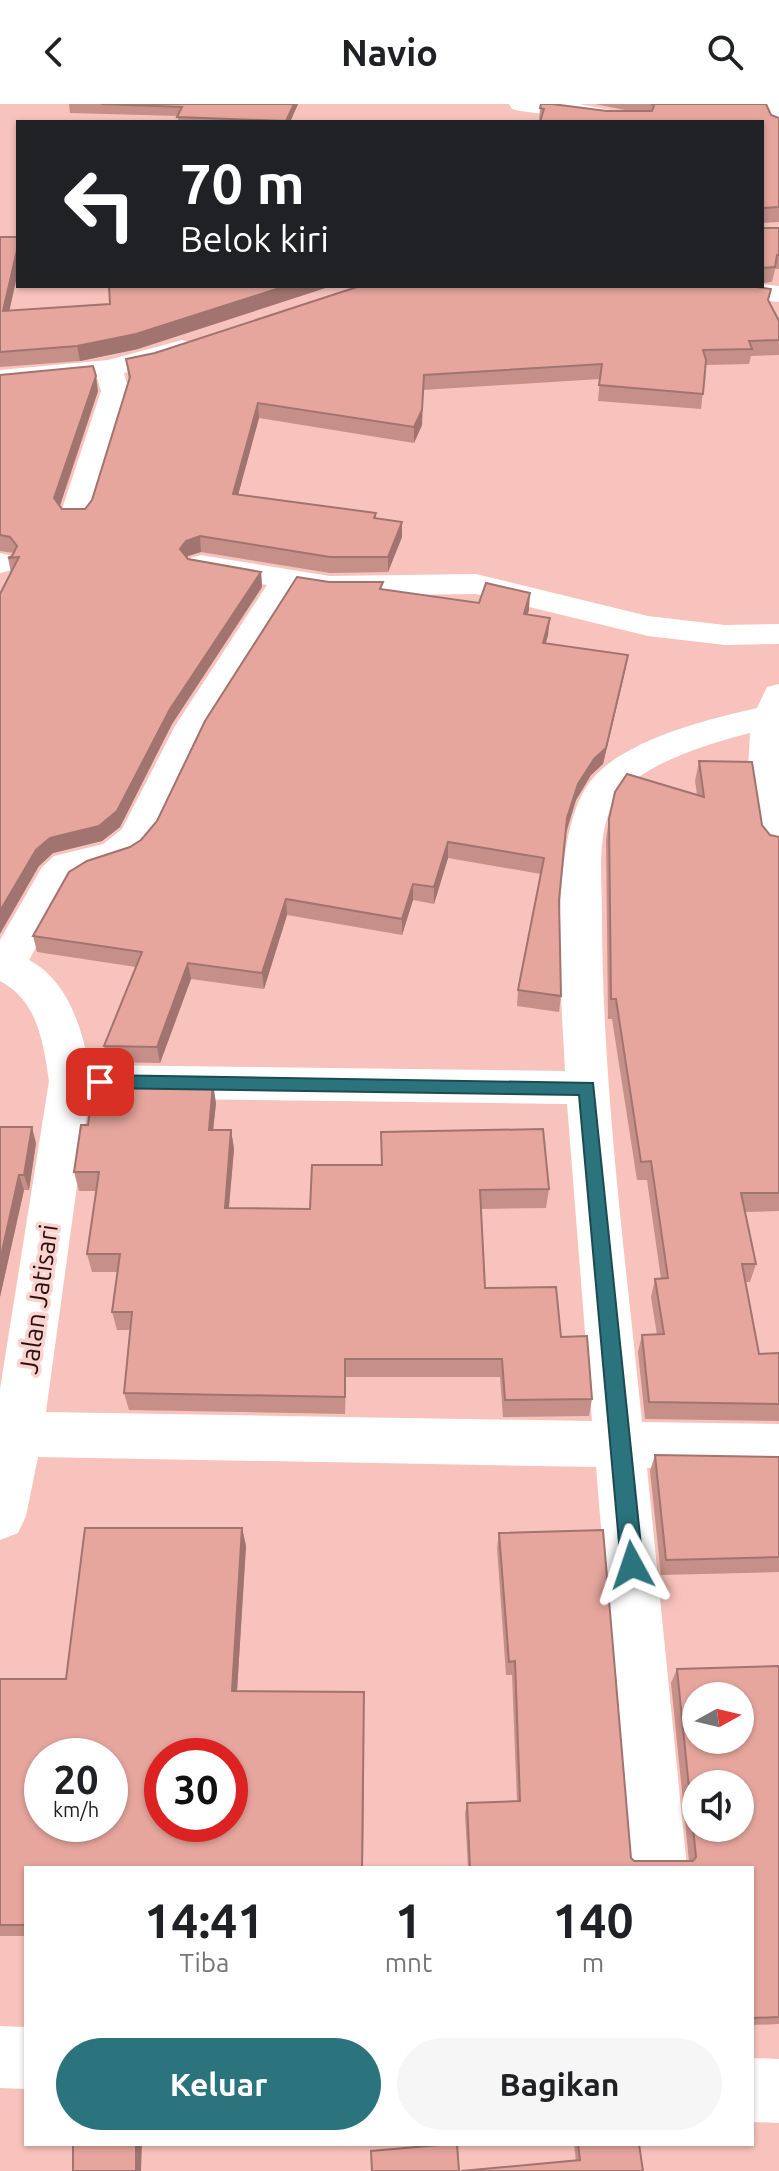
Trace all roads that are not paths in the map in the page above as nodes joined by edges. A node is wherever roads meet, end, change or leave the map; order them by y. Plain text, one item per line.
1 (520, 104) edge
2 (771, 104) edge
3 (629, 120) edge
4 (779, 124) edge
5 (206, 340) edge
6 (109, 368) junction
7 (0, 379) edge
8 (76, 515) edge
9 (201, 565) edge
10 (286, 581) junction
11 (779, 634) edge
12 (774, 706) edge
13 (779, 844) edge
14 (3, 966) edge
15 (70, 1081) junction
16 (587, 1088) junction
17 (9, 1434) edge
18 (622, 1444) junction
19 (779, 1447) edge
20 (0, 1516) edge
21 (658, 1866) edge
22 (0, 2057) edge
23 (24, 2058) edge
24 (754, 2090) edge
25 (779, 2091) edge

1 - 3 street
2 - 4 street
5 - 6 street
6 - 7 street
6 - 8 street
9 - 10 street
10 - 11 street
10 - 14 street
12 - 13 street
12 - 16 street
14 - 15 street, Jalan Jatisari
15 - 16 street
15 - 17 street, Jalan Jatisari
16 - 18 street
17 - 18 street
17 - 20 street, Jalan Jatisari
18 - 19 street
18 - 21 street
22 - 23 street
24 - 25 street

